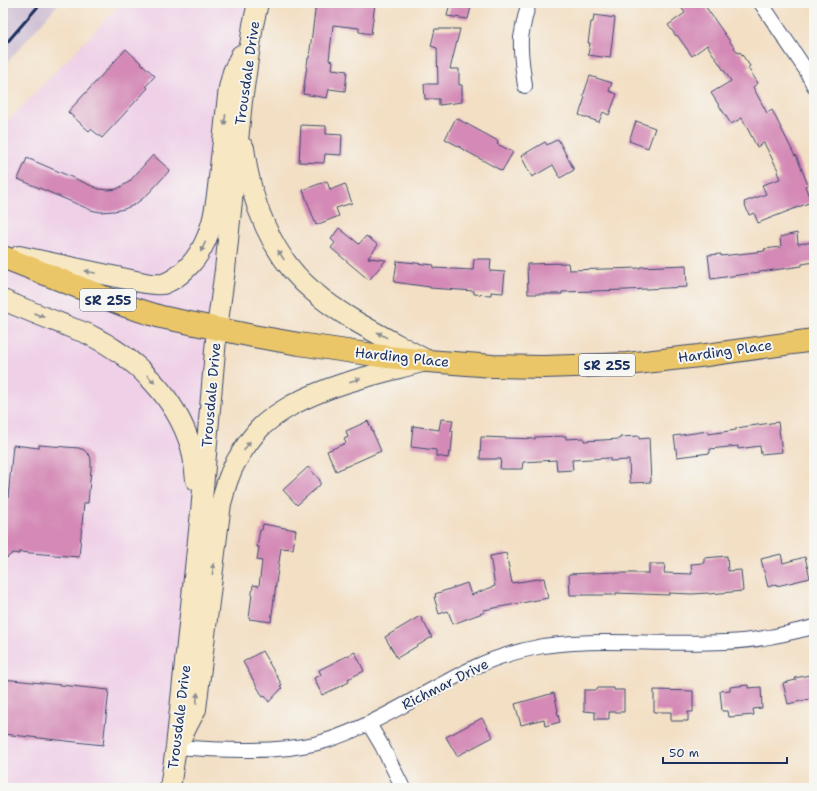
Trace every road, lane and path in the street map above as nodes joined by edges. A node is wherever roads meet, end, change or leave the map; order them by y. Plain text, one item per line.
1 (258, 3) edge
2 (529, 3) edge
3 (761, 3) edge
4 (253, 25) junction
5 (525, 86) dead end
6 (814, 86) edge
7 (240, 114) junction
8 (3, 252) edge
9 (3, 257) edge
10 (3, 300) edge
11 (218, 328) junction
12 (814, 340) edge
13 (428, 361) junction
14 (200, 512) junction
15 (814, 627) edge
16 (369, 724) junction
17 (176, 747) junction
18 (170, 788) edge
19 (403, 788) edge

1 - 4 street, Trousdale Drive
2 - 5 street
3 - 6 street
4 - 7 street, Trousdale Drive
4 -> 8 street
7 - 11 street, Trousdale Drive
13 -> 7 street
9 - 11 main road, Harding Place / SR 255
10 -> 14 street
11 - 13 main road, Harding Place / SR 255
11 - 14 street, Trousdale Drive
12 - 13 main road, Harding Place / SR 255
17 -> 13 street
14 - 17 street, Trousdale Drive
15 - 16 street, Richmar Drive
16 - 17 street, Richmar Drive
16 - 19 street
17 - 18 street, Trousdale Drive

